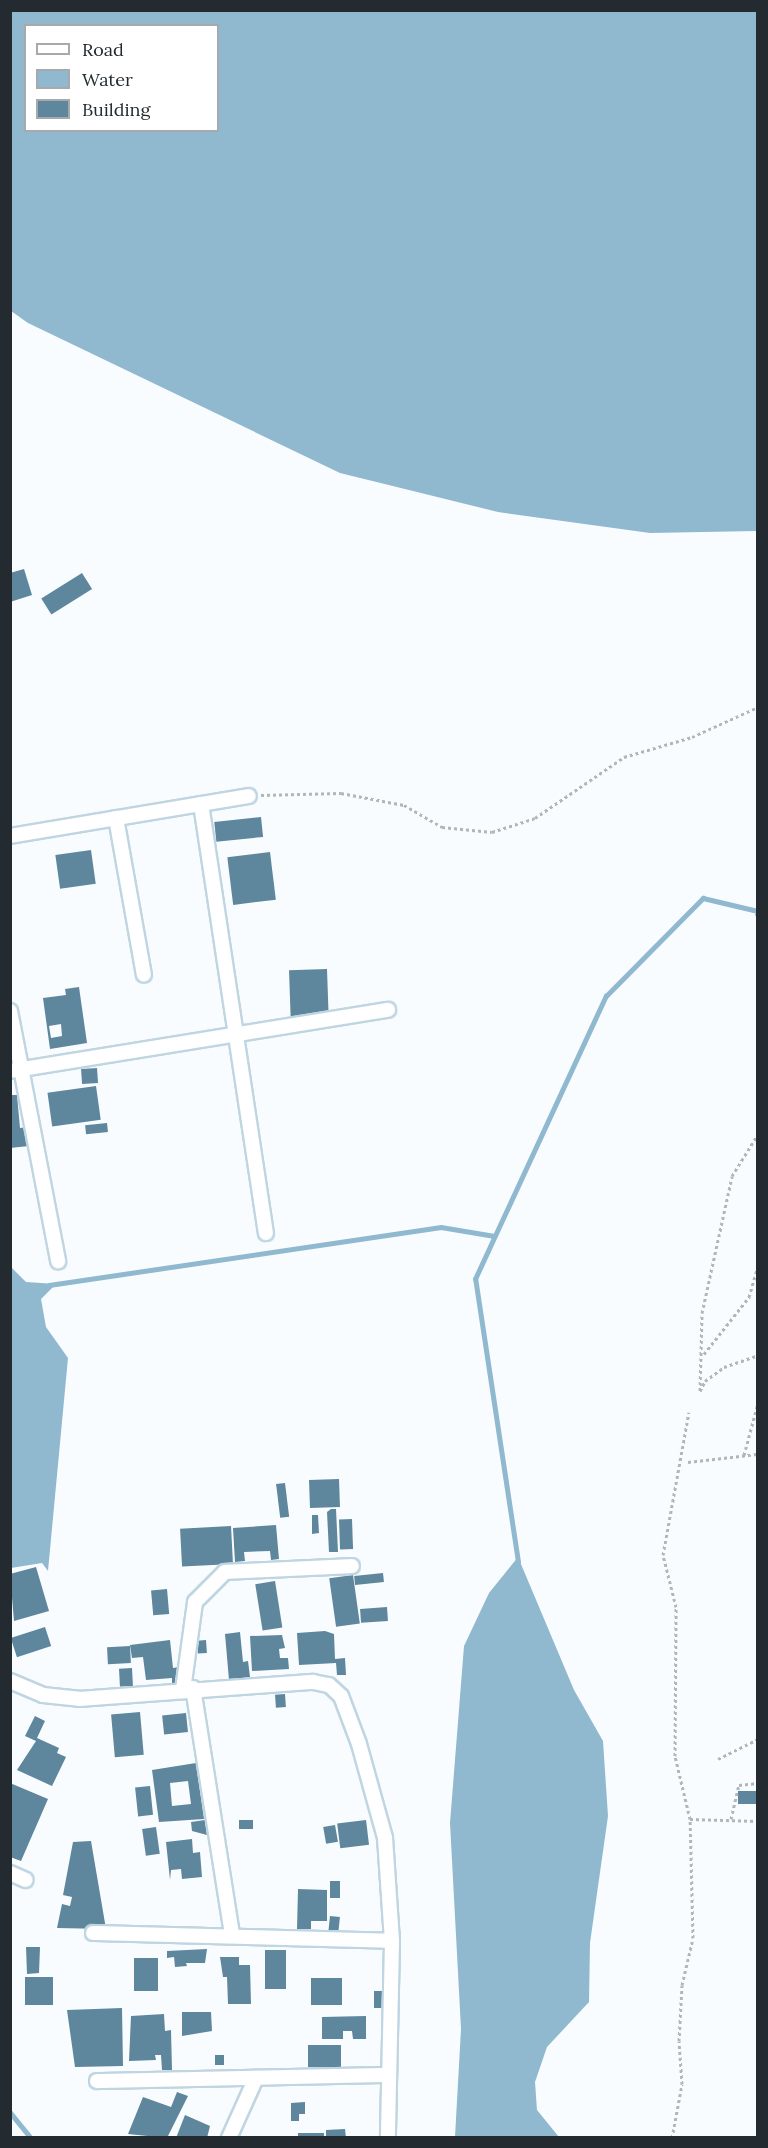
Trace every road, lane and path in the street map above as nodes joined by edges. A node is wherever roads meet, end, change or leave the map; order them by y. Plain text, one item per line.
1 (758, 707) edge
2 (249, 796) joint
3 (201, 804) junction
4 (116, 819) junction
5 (10, 836) edge
6 (144, 975) dead end
7 (388, 1010) dead end
8 (10, 1011) edge
9 (236, 1034) junction
10 (16, 1070) edge
11 (758, 1134) edge
12 (266, 1233) dead end
13 (58, 1261) dead end
14 (758, 1265) edge
15 (758, 1355) edge
16 (703, 1356) junction
17 (758, 1403) edge
18 (689, 1413) dead end
19 (758, 1454) edge
20 (744, 1455) junction
21 (688, 1462) dead end
22 (352, 1566) dead end
23 (10, 1680) edge
24 (188, 1689) junction
25 (758, 1739) edge
26 (718, 1759) dead end
27 (758, 1784) edge
28 (690, 1819) junction
29 (731, 1819) junction
30 (758, 1821) edge
31 (10, 1873) edge
32 (26, 1880) dead end
33 (93, 1933) dead end
34 (232, 1935) junction
35 (392, 1941) junction
36 (388, 2075) junction
37 (256, 2078) junction
38 (97, 2081) dead end
39 (229, 2138) edge
40 (388, 2138) edge
41 (672, 2138) edge

1 - 2 path
2 - 3 street
3 - 4 street
3 - 9 street
4 - 5 street
4 - 6 street
7 - 9 street
8 - 10 street
9 - 10 street
9 - 12 street
10 - 13 street
11 - 16 path
14 - 16 path
15 - 16 path
17 - 20 path
18 - 28 path
19 - 20 path
20 - 21 path
22 - 24 street
23 - 24 street
24 - 34 street
24 - 35 street
25 - 26 path
27 - 29 path
28 - 29 path
28 - 41 path
29 - 30 path
31 - 32 street
33 - 34 street
34 - 35 street
35 - 36 street
36 - 37 street
36 - 40 street
37 - 38 street
37 - 39 street

